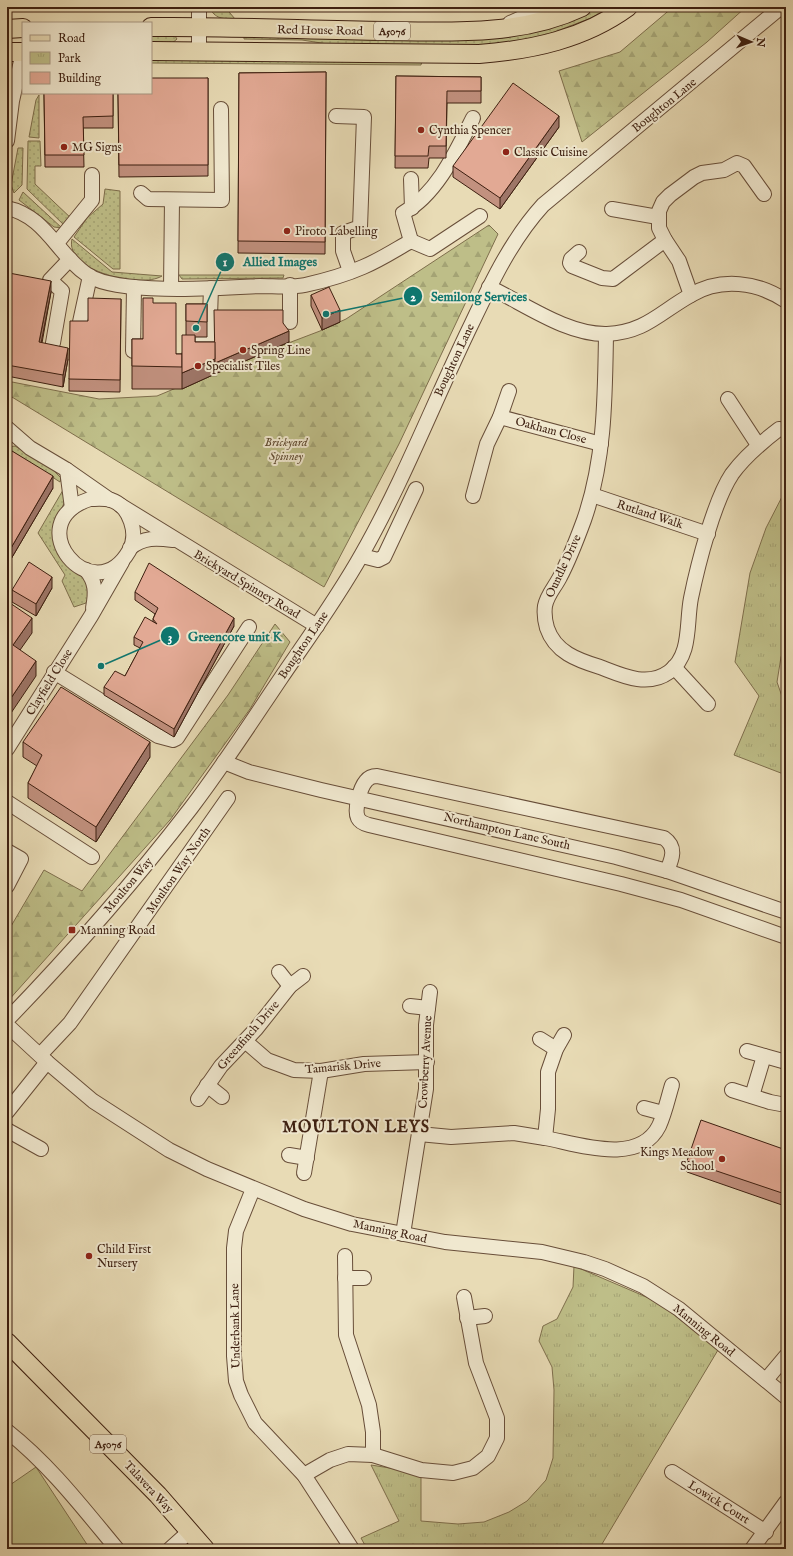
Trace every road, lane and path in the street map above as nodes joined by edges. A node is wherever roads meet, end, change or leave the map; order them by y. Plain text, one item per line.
1 (190, 7) edge
2 (199, 7) edge
3 (546, 7) edge
4 (582, 7) edge
5 (628, 7) edge
6 (781, 7) edge
7 (152, 27) edge
8 (196, 29) junction
9 (497, 29) junction
10 (198, 51) junction
11 (7, 52) edge
12 (22, 52) edge
13 (152, 52) edge
14 (344, 54) junction
15 (22, 56) edge
16 (22, 90) edge
17 (221, 109) dead end
18 (336, 116) dead end
19 (473, 118) dead end
20 (8, 135) edge
21 (92, 175) dead end
22 (411, 179) dead end
23 (141, 193) dead end
24 (764, 194) dead end
25 (172, 200) junction
26 (7, 208) edge
27 (412, 208) junction
28 (612, 209) dead end
29 (480, 216) dead end
30 (658, 217) junction
31 (665, 240) junction
32 (411, 241) junction
33 (57, 243) junction
34 (579, 252) dead end
35 (70, 259) junction
36 (350, 271) junction
37 (90, 276) junction
38 (290, 285) junction
39 (134, 287) junction
40 (489, 287) junction
41 (171, 288) junction
42 (211, 288) junction
43 (691, 295) junction
44 (786, 301) edge
45 (80, 322) edge
46 (290, 322) dead end
47 (606, 334) junction
48 (53, 343) edge
49 (185, 344) edge
50 (133, 351) edge
51 (508, 391) dead end
52 (728, 400) dead end
53 (500, 417) junction
54 (7, 429) edge
55 (779, 429) dead end
56 (602, 444) junction
57 (758, 445) junction
58 (67, 470) junction
59 (416, 489) dead end
60 (592, 495) junction
61 (473, 496) dead end
62 (115, 502) junction
63 (72, 508) junction
64 (708, 534) junction
65 (177, 541) junction
66 (128, 554) junction
67 (362, 556) junction
68 (86, 570) junction
69 (91, 616) junction
70 (317, 626) junction
71 (249, 627) dead end
72 (674, 667) junction
73 (54, 672) junction
74 (708, 704) dead end
75 (7, 749) edge
76 (224, 762) junction
77 (228, 798) dead end
78 (360, 799) junction
79 (7, 802) edge
80 (7, 850) edge
81 (92, 857) dead end
82 (667, 871) junction
83 (7, 886) edge
84 (786, 912) edge
85 (786, 937) edge
86 (279, 972) dead end
87 (303, 976) dead end
88 (290, 986) junction
89 (430, 992) dead end
90 (410, 1006) dead end
91 (428, 1008) junction
92 (7, 1020) edge
93 (7, 1025) edge
94 (564, 1035) dead end
95 (540, 1039) dead end
96 (244, 1041) junction
97 (556, 1049) junction
98 (747, 1051) dead end
99 (764, 1056) junction
100 (43, 1059) junction
101 (426, 1062) junction
102 (786, 1062) edge
103 (322, 1071) junction
104 (207, 1085) junction
105 (672, 1085) dead end
106 (732, 1090) dead end
107 (752, 1096) junction
108 (222, 1097) dead end
109 (198, 1099) dead end
110 (786, 1105) edge
111 (644, 1108) dead end
112 (7, 1112) edge
113 (663, 1113) junction
114 (7, 1130) edge
115 (419, 1134) junction
116 (545, 1138) junction
117 (41, 1149) dead end
118 (289, 1155) dead end
119 (307, 1158) junction
120 (304, 1173) dead end
121 (252, 1189) junction
122 (403, 1234) junction
123 (345, 1256) dead end
124 (345, 1278) junction
125 (364, 1278) dead end
126 (464, 1297) dead end
127 (485, 1316) dead end
128 (467, 1318) junction
129 (7, 1342) edge
130 (786, 1356) edge
131 (766, 1380) junction
132 (786, 1397) edge
133 (7, 1431) edge
134 (373, 1455) junction
135 (672, 1472) dead end
136 (304, 1475) junction
137 (786, 1502) edge
138 (190, 1532) junction
139 (766, 1532) junction
140 (117, 1549) edge
141 (170, 1549) edge
142 (205, 1549) edge
143 (352, 1549) edge
144 (752, 1549) edge

1 - 8 street
2 - 8 street
3 - 9 street
4 - 9 main road, Red House Road / A5076
5 - 14 main road
6 - 40 street, Boughton Lane
7 - 8 main road, Red House Road / A5076
8 - 9 main road, Red House Road / A5076
8 - 10 street
8 - 14 main road
10 - 13 main road
10 - 14 main road
11 - 12 main road
15 - 20 street
16 - 20 street
17 - 25 street
18 - 36 street
19 - 27 street
21 - 33 street
22 - 27 street
23 - 25 street
24 - 30 street
25 - 41 street
26 - 33 street
27 - 32 street
28 - 30 street
29 - 32 street
30 - 31 street
31 - 34 street
31 - 43 street
32 - 36 street
33 - 35 street
35 - 37 street
35 - 48 street
36 - 38 street
37 - 39 street
37 - 45 street
38 - 42 street
38 - 46 street
39 - 41 street
39 - 50 street
40 - 47 street
40 - 67 street, Boughton Lane
41 - 42 street
42 - 49 street
43 - 44 street
43 - 47 street
47 - 56 street, Oundle Drive
51 - 53 street, Oakham Close
52 - 57 street
53 - 56 street, Oakham Close
53 - 61 street, Oakham Close
54 - 58 street, Brickyard Spinney Road
55 - 57 street, Oundle Drive
56 - 60 street, Oundle Drive
57 - 64 street, Oundle Drive
58 - 62 street, Brickyard Spinney Road
58 - 63 street
59 - 67 street
60 - 64 street, Rutland Walk
60 - 72 street, Oundle Drive
62 - 63 street
62 - 65 street, Brickyard Spinney Road
62 - 66 street
63 - 68 street
64 - 72 street, Oundle Drive
65 - 66 street, Brickyard Spinney Road
65 - 70 street, Brickyard Spinney Road
66 - 68 street
66 - 69 street, Clayfield Close
67 - 70 street, Boughton Lane
68 - 69 street, Clayfield Close
69 - 73 street, Clayfield Close
70 - 76 street, Boughton Lane
71 - 73 street
72 - 74 street
73 - 75 street, Clayfield Close
76 - 78 street, Northampton Lane South
76 - 92 street, Moulton Way
77 - 100 street, Moulton Way North
78 - 82 street, Northampton Lane South
78 - 82 street
78 - 85 street
79 - 81 street
80 - 83 street
82 - 84 street, Northampton Lane South
86 - 88 street
87 - 88 street, Greenfinch Drive
88 - 96 street, Greenfinch Drive
89 - 91 street, Crowberry Avenue
90 - 91 street, Crowberry Avenue
91 - 101 street, Crowberry Avenue
93 - 100 street, Manning Road
94 - 97 street
95 - 97 street
96 - 103 street, Tamarisk Drive
96 - 104 street, Greenfinch Drive
97 - 116 street
98 - 99 street
99 - 102 street
99 - 107 street
100 - 112 street, Moulton Way North
100 - 121 street, Manning Road
101 - 103 street, Tamarisk Drive
101 - 115 street, Crowberry Avenue
103 - 119 street
104 - 108 street
104 - 109 street, Greenfinch Drive
105 - 113 street
106 - 107 street
107 - 110 street
111 - 113 street
113 - 116 street
114 - 117 street
115 - 116 street
115 - 122 street, Crowberry Avenue
118 - 119 street
119 - 120 street
121 - 122 street, Manning Road
121 - 136 street, Underbank Lane
122 - 131 street, Manning Road
123 - 124 street
124 - 125 street
124 - 134 street
126 - 128 street
127 - 128 street
128 - 134 street
129 - 138 main road, Talavera Way / A5076
130 - 131 street
131 - 132 street, Manning Road
133 - 140 street
134 - 136 street
135 - 139 street, Lowick Court
136 - 143 street, Underbank Lane
137 - 139 street
138 - 141 street
138 - 142 main road, Talavera Way / A5076
139 - 144 street

